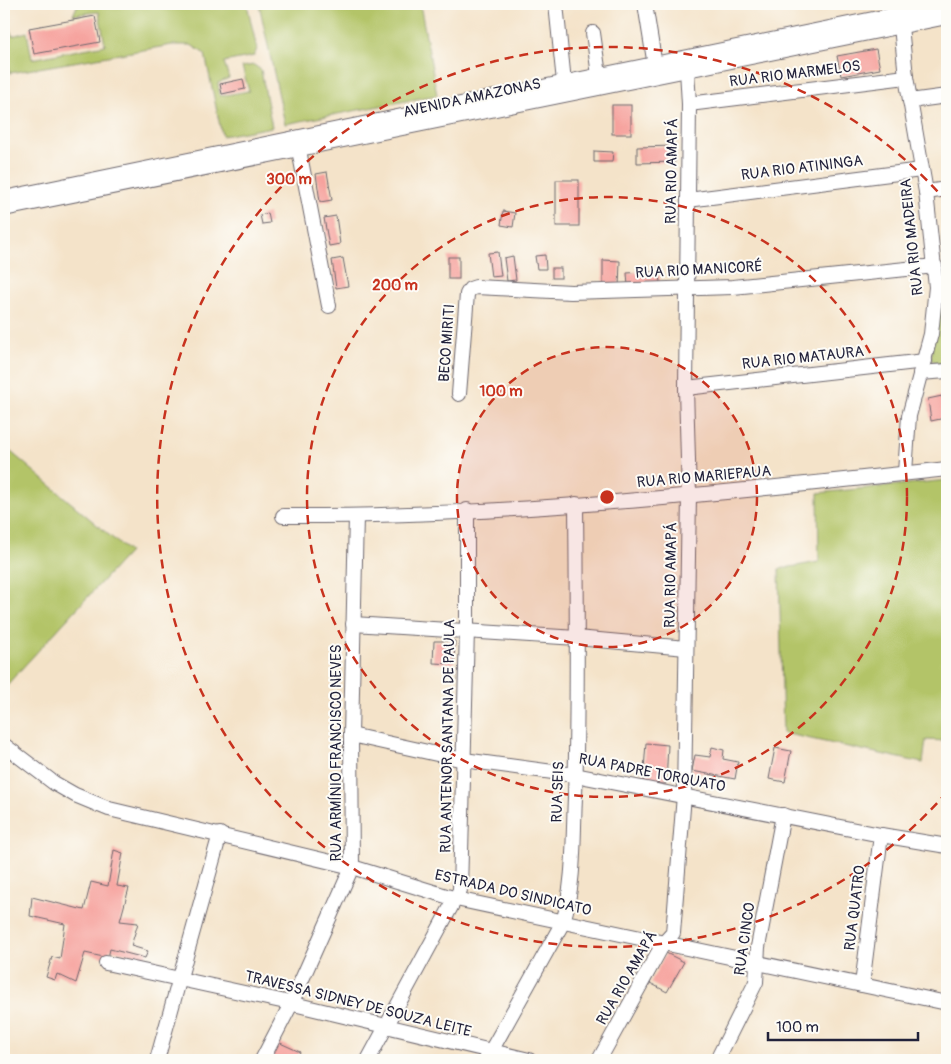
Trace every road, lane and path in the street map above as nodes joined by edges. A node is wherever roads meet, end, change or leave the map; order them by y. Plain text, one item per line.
1 (556, 4) edge
2 (644, 4) edge
3 (946, 4) edge
4 (947, 17) edge
5 (901, 19) junction
6 (593, 32) dead end
7 (655, 70) junction
8 (687, 70) junction
9 (599, 75) junction
10 (906, 77) junction
11 (564, 82) junction
12 (947, 96) edge
13 (910, 101) junction
14 (688, 104) junction
15 (299, 150) junction
16 (921, 170) junction
17 (947, 189) edge
18 (926, 192) junction
19 (4, 198) edge
20 (688, 200) junction
21 (4, 209) edge
22 (935, 266) junction
23 (942, 286) edge
24 (686, 288) junction
25 (467, 294) joint
26 (329, 306) dead end
27 (922, 367) junction
28 (947, 371) edge
29 (686, 388) junction
30 (459, 394) dead end
31 (947, 470) edge
32 (905, 472) junction
33 (689, 496) junction
34 (576, 504) junction
35 (467, 510) junction
36 (283, 516) dead end
37 (356, 516) junction
38 (353, 624) junction
39 (467, 630) junction
40 (577, 638) junction
41 (686, 648) junction
42 (351, 735) junction
43 (4, 745) edge
44 (464, 760) junction
45 (576, 774) junction
46 (684, 795) junction
47 (783, 815) junction
48 (220, 834) junction
49 (881, 835) junction
50 (947, 846) edge
51 (352, 867) junction
52 (456, 899) junction
53 (563, 922) junction
54 (663, 944) junction
55 (106, 963) dead end
56 (758, 963) junction
57 (180, 978) junction
58 (862, 985) junction
59 (947, 1003) edge
60 (291, 1004) junction
61 (386, 1028) junction
62 (488, 1056) edge
63 (157, 1060) edge
64 (262, 1060) edge
65 (368, 1060) edge
66 (529, 1060) edge
67 (599, 1060) edge
68 (717, 1060) edge

1 - 11 street
2 - 7 street
3 - 5 street, AVENIDA AMAZONAS
4 - 5 street, AVENIDA AMAZONAS
5 - 7 street, AVENIDA AMAZONAS
5 - 8 street, AVENIDA AMAZONAS
5 - 10 street, RUA RIO MADEIRA
6 - 9 street
7 - 8 street, AVENIDA AMAZONAS
7 - 9 street, AVENIDA AMAZONAS
7 - 15 street, AVENIDA AMAZONAS
8 - 14 street, RUA RIO AMAPÁ
9 - 11 street, AVENIDA AMAZONAS
10 - 13 street, RUA RIO MADEIRA
10 - 14 street, RUA RIO MARMELOS
11 - 19 street, AVENIDA AMAZONAS
12 - 13 street
13 - 16 street, RUA RIO MADEIRA
14 - 20 street, RUA RIO AMAPÁ
15 - 21 street, AVENIDA AMAZONAS
15 - 26 street
16 - 18 street, RUA RIO MADEIRA
16 - 20 street, RUA RIO ATININGA
17 - 18 street
18 - 22 street, RUA RIO MADEIRA
20 - 24 street, RUA RIO AMAPÁ
22 - 23 street, RUA RIO MADEIRA
22 - 24 street, RUA RIO MANICORÉ
23 - 27 street, RUA RIO MADEIRA
24 - 25 street, RUA RIO MANICORÉ
24 - 29 street, RUA RIO AMAPÁ
25 - 30 street, BECO MIRITI
27 - 28 street, RUA RIO MATAURA
27 - 29 street, RUA RIO MATAURA
27 - 32 street, RUA RIO MADEIRA
29 - 33 street, RUA RIO AMAPÁ
31 - 32 street, RUA RIO MARIEPAUA
32 - 33 street, RUA RIO MARIEPAUA
33 - 34 street, RUA RIO MARIEPAUA
33 - 41 street, RUA RIO AMAPÁ
34 - 35 street, RUA RIO MARIEPAUA
34 - 40 street, RUA SEIS
35 - 37 street, RUA RIO MARIEPAUA
35 - 39 street, RUA ANTENOR SANTANA DE PAULA
36 - 37 street, RUA RIO MARIEPAUA
37 - 38 street, RUA ARMÍNIO FRANCISCO NEVES
38 - 39 street
38 - 42 street, RUA ARMÍNIO FRANCISCO NEVES
39 - 40 street
39 - 44 street, RUA ANTENOR SANTANA DE PAULA
40 - 41 street
40 - 45 street, RUA SEIS
41 - 46 street, RUA RIO AMAPÁ
42 - 44 street, RUA PADRE TORQUATO
42 - 51 street, RUA ARMÍNIO FRANCISCO NEVES
43 - 48 street, ESTRADA DO SINDICATO
44 - 45 street, RUA PADRE TORQUATO
44 - 52 street, RUA ANTENOR SANTANA DE PAULA
45 - 46 street, RUA PADRE TORQUATO
45 - 53 street, RUA SEIS
46 - 47 street, RUA PADRE TORQUATO
46 - 54 street, RUA RIO AMAPÁ
47 - 49 street, RUA PADRE TORQUATO
47 - 56 street, RUA CINCO
48 - 51 street, ESTRADA DO SINDICATO
48 - 57 street
49 - 50 street, RUA PADRE TORQUATO
49 - 58 street, RUA QUATRO
51 - 52 street, ESTRADA DO SINDICATO
51 - 60 street, RUA ARMÍNIO FRANCISCO NEVES
52 - 53 street, ESTRADA DO SINDICATO
52 - 61 street, RUA ANTENOR SANTANA DE PAULA
53 - 54 street, ESTRADA DO SINDICATO
53 - 62 street, RUA SEIS
54 - 56 street, ESTRADA DO SINDICATO
54 - 67 street, RUA RIO AMAPÁ
55 - 57 street, TRAVESSA SIDNEY DE SOUZA LEITE
56 - 58 street, ESTRADA DO SINDICATO
56 - 68 street, RUA CINCO
57 - 60 street, TRAVESSA SIDNEY DE SOUZA LEITE
57 - 63 street
58 - 59 street, ESTRADA DO SINDICATO
60 - 61 street, TRAVESSA SIDNEY DE SOUZA LEITE
60 - 64 street, RUA ARMÍNIO FRANCISCO NEVES
61 - 62 street, TRAVESSA SIDNEY DE SOUZA LEITE
61 - 65 street, RUA ANTENOR SANTANA DE PAULA
62 - 66 street, TRAVESSA SIDNEY DE SOUZA LEITE

